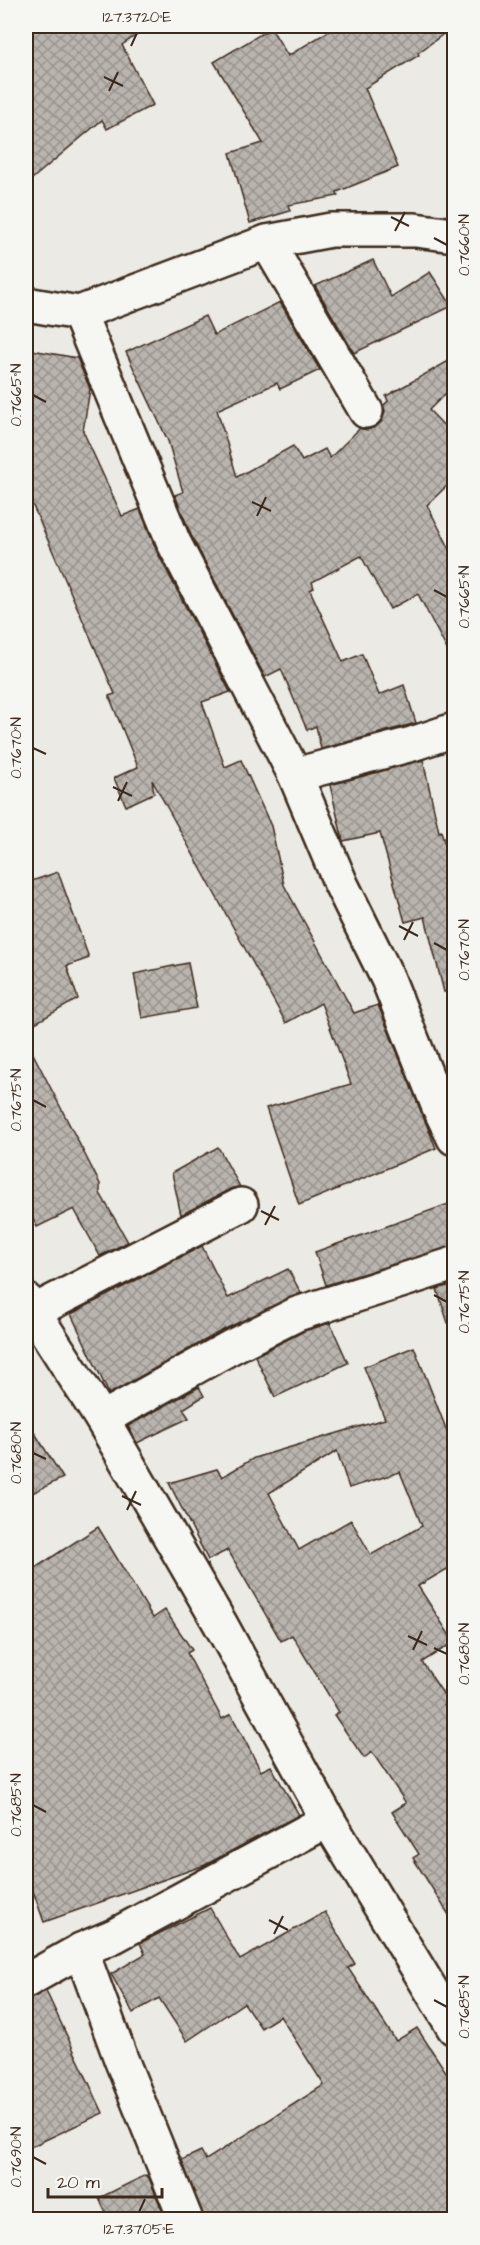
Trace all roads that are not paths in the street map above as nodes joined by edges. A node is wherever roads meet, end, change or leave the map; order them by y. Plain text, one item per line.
1 (454, 234) edge
2 (267, 242) junction
3 (26, 304) edge
4 (80, 313) junction
5 (366, 411) dead end
6 (454, 730) edge
7 (295, 775) junction
8 (454, 1138) edge
9 (240, 1205) dead end
10 (454, 1264) edge
11 (29, 1306) edge
12 (102, 1419) junction
13 (328, 1820) junction
14 (81, 1950) junction
15 (26, 1981) edge
16 (454, 2028) edge
17 (186, 2220) edge

1 - 2 street
2 - 4 street
2 - 5 street
3 - 4 street
4 - 7 street
6 - 7 street
7 - 8 street
9 - 11 street
10 - 12 street
11 - 12 street
12 - 13 street
13 - 14 street
13 - 16 street
14 - 15 street
14 - 17 street

